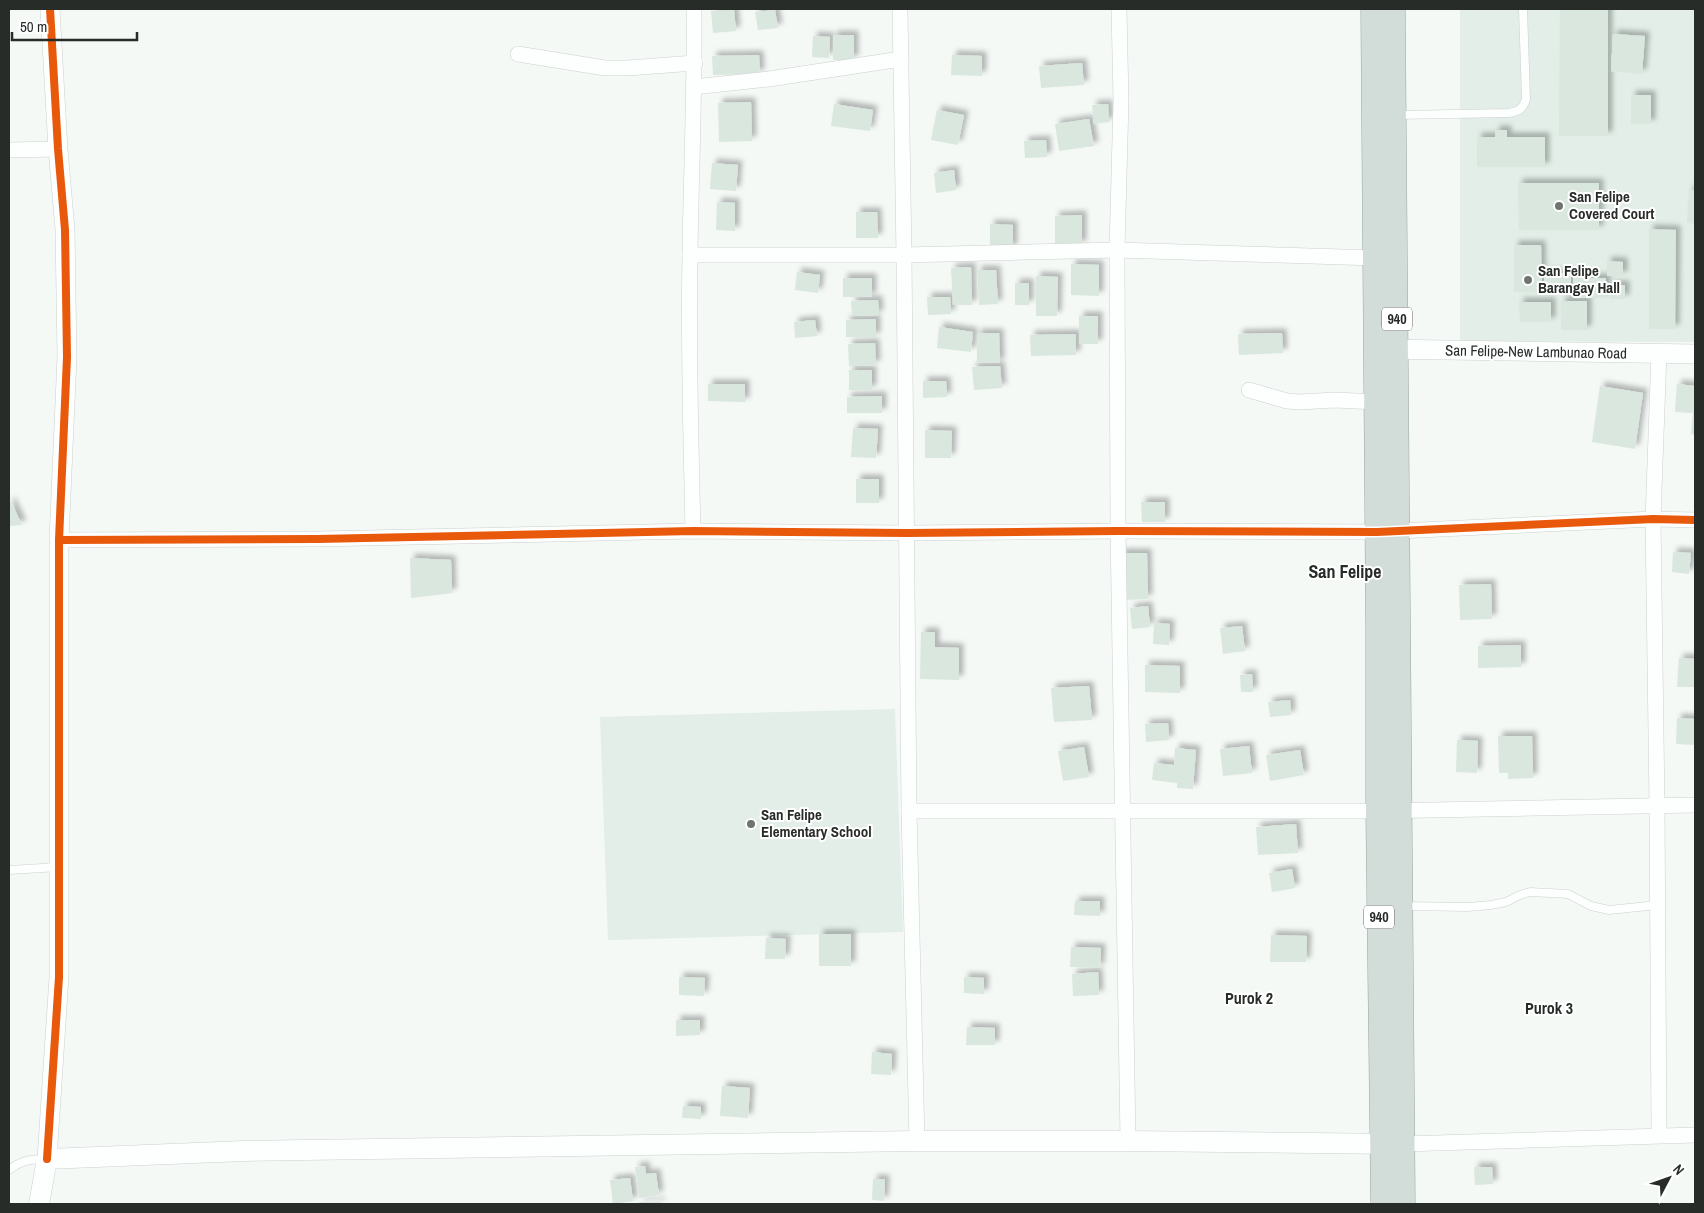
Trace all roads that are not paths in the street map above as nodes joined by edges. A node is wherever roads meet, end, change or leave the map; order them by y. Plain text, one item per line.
1 (50, 9) edge
2 (694, 9) edge
3 (900, 9) edge
4 (1118, 9) edge
5 (1373, 9) edge
6 (1393, 9) edge
7 (1523, 9) edge
8 (518, 54) dead end
9 (900, 59) junction
10 (695, 63) junction
11 (694, 88) junction
12 (1384, 114) junction
13 (58, 149) junction
14 (9, 150) edge
15 (1117, 250) junction
16 (690, 255) junction
17 (904, 256) junction
18 (1376, 258) junction
19 (1386, 349) junction
20 (1659, 353) junction
21 (1695, 354) edge
22 (1249, 390) dead end
23 (1377, 402) junction
24 (1653, 519) junction
25 (1695, 520) edge
26 (1118, 530) junction
27 (693, 531) junction
28 (1387, 532) junction
29 (907, 533) junction
30 (59, 540) junction
31 (1657, 805) junction
32 (1695, 805) edge
33 (909, 811) junction
34 (1123, 811) junction
35 (1389, 811) junction
36 (59, 868) junction
37 (9, 870) edge
38 (1658, 905) junction
39 (1402, 906) junction
40 (1659, 1135) junction
41 (1695, 1135) edge
42 (917, 1141) junction
43 (1128, 1141) junction
44 (1393, 1145) junction
45 (47, 1158) junction
46 (9, 1170) edge
47 (39, 1204) edge
48 (1384, 1204) edge
49 (1403, 1204) edge

1 - 13 street
2 - 10 street
3 - 9 street
4 - 15 street
5 - 12 highway, 940
6 - 12 highway, 940
7 - 12 lane
8 - 10 street
9 - 11 street
9 - 17 street
10 - 11 street
11 - 16 street
12 - 18 highway, 940
12 - 19 highway, 940
13 - 14 street
13 - 30 street
15 - 17 street
15 - 18 street
15 - 26 street
16 - 17 street
16 - 27 street
17 - 29 street
18 - 19 highway, 940
19 - 20 street, San Felipe-New Lambunao Road
19 - 23 highway, 940
19 - 28 highway, 940
20 - 21 street, San Felipe-New Lambunao Road
20 - 24 street
22 - 23 street
23 - 28 highway, 940
24 - 25 street
24 - 28 street
24 - 31 street
26 - 28 street
26 - 29 street
26 - 34 street
27 - 29 street
27 - 30 street
28 - 35 highway, 940
29 - 33 street
30 - 36 street
31 - 32 street
31 - 35 street
31 - 38 street
33 - 34 street
33 - 42 street
34 - 35 street
34 - 43 street
35 - 39 highway, 940
35 - 44 highway, 940
36 - 37 lane
36 - 45 street
38 - 39 lane
38 - 40 street
39 - 44 highway, 940
40 - 41 street
40 - 44 street
42 - 43 main road
42 - 45 main road
43 - 44 main road
44 - 48 highway, 940
44 - 49 highway, 940
45 - 46 lane
45 - 47 main road

